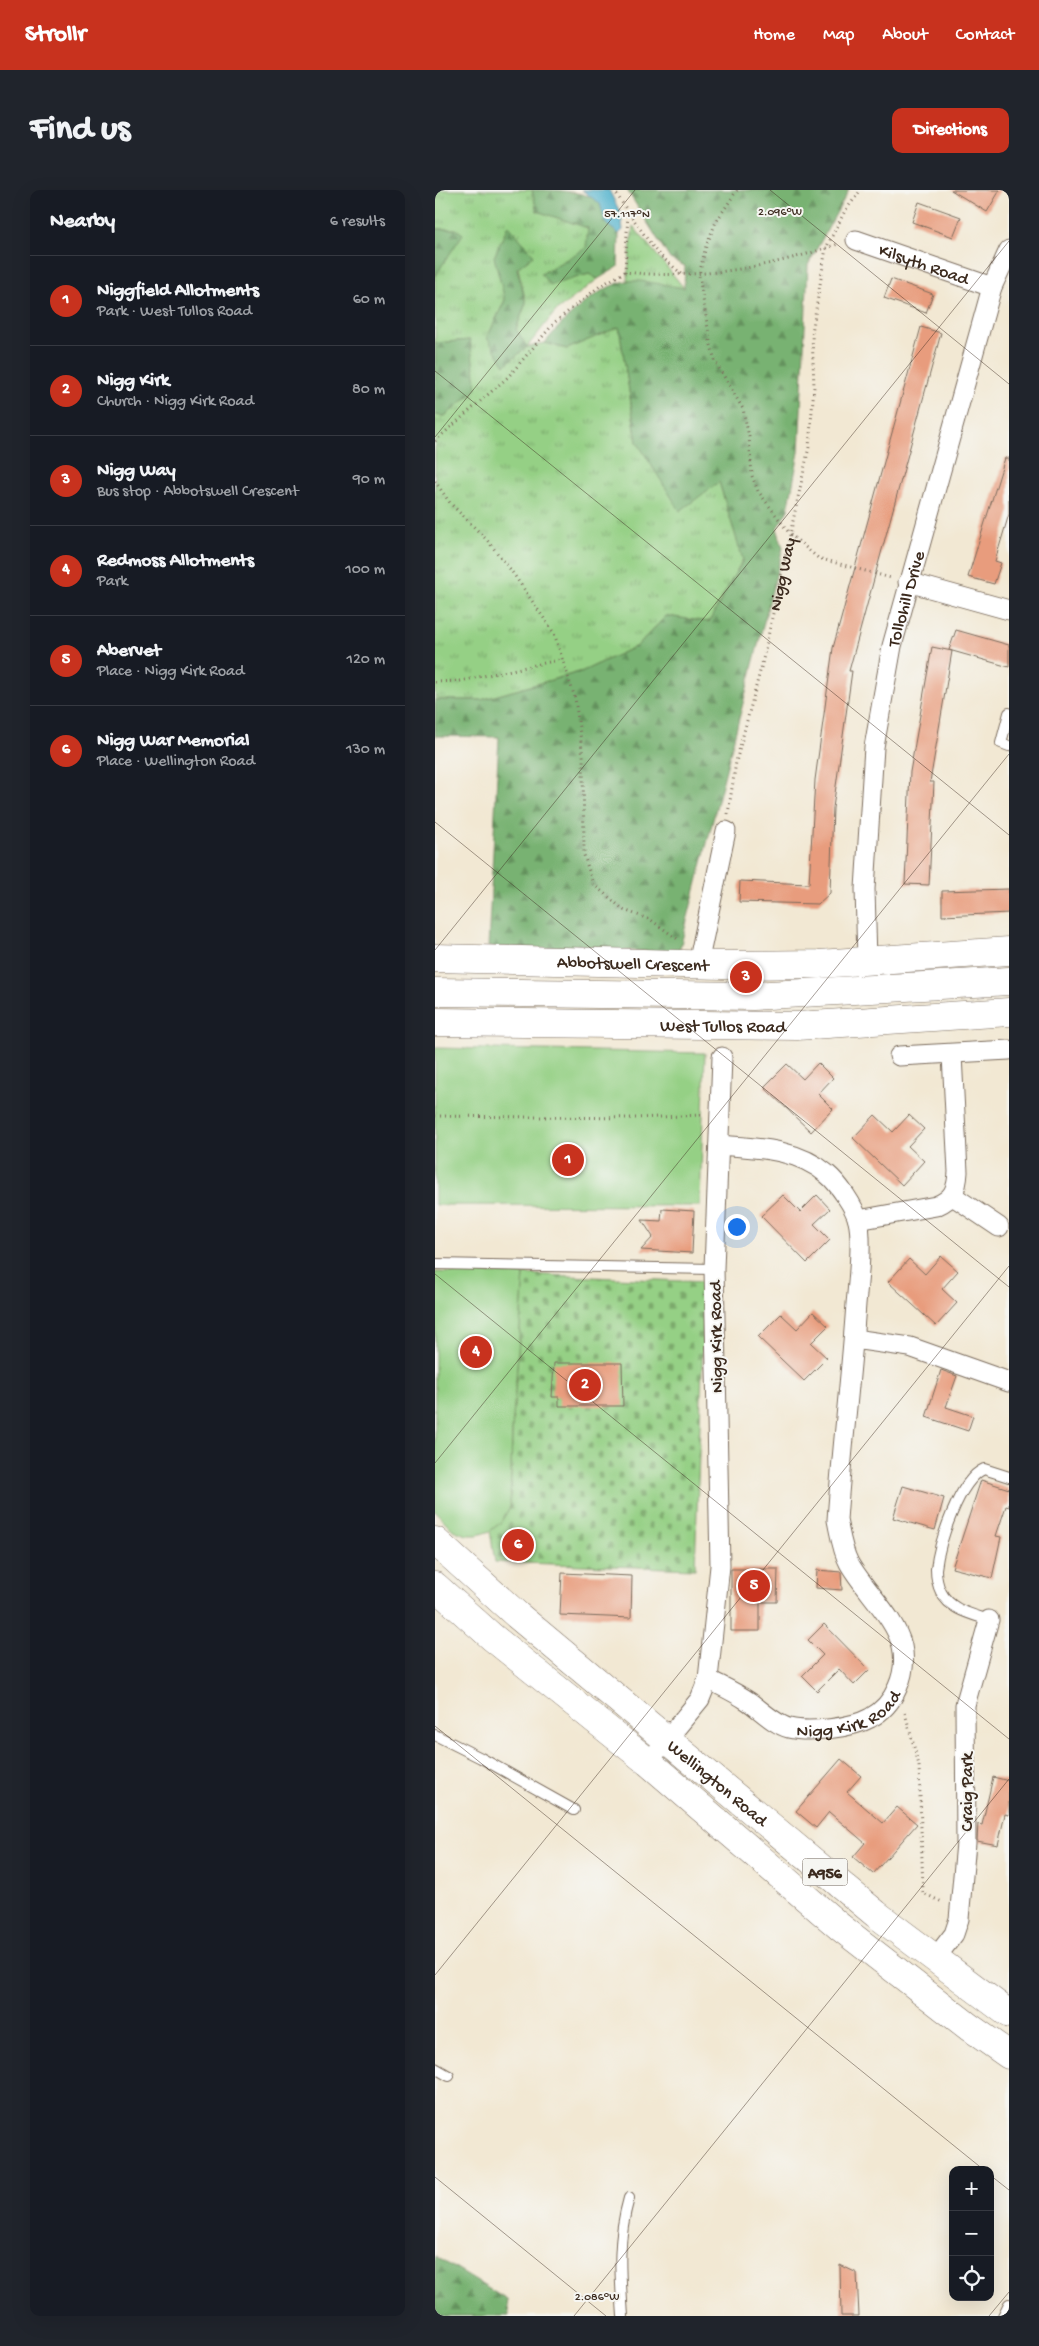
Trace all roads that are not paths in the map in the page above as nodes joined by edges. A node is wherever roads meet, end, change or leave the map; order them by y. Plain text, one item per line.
1 (856, 240) dead end
2 (1009, 250) edge
3 (993, 286) junction
4 (908, 582) junction
5 (1009, 610) edge
6 (1009, 713) edge
7 (1009, 746) edge
8 (726, 831) road end
9 (1009, 951) edge
10 (435, 958) edge
11 (867, 960) junction
12 (695, 964) junction
13 (1009, 981) edge
14 (435, 992) edge
15 (1009, 1012) edge
16 (435, 1022) edge
17 (1009, 1050) edge
18 (952, 1055) junction
19 (899, 1056) dead end
20 (722, 1057) dead end
21 (719, 1145) junction
22 (953, 1196) junction
23 (859, 1220) junction
24 (999, 1227) dead end
25 (435, 1264) edge
26 (714, 1269) junction
27 (854, 1339) junction
28 (1009, 1382) edge
29 (1009, 1477) edge
30 (435, 1541) edge
31 (435, 1586) edge
32 (989, 1620) joint
33 (708, 1679) junction
34 (435, 1735) edge
35 (666, 1741) junction
36 (648, 1762) junction
37 (574, 1810) dead end
38 (934, 1960) junction
39 (1009, 2014) edge
40 (1009, 2055) edge
41 (435, 2068) edge
42 (449, 2076) dead end
43 (629, 2198) dead end
44 (1009, 2304) edge
45 (623, 2316) edge
46 (1003, 2316) edge

1 - 3 street, Kilsyth Road
2 - 3 street, Tollohill Drive
3 - 4 street, Tollohill Drive
4 - 5 street
4 - 11 street, Tollohill Drive
6 - 7 lane
8 - 12 street
9 - 11 main road, Abbotswell Crescent
10 - 12 main road, Abbotswell Crescent
11 - 12 main road, Abbotswell Crescent
13 - 14 main road, West Tullos Road
15 - 16 main road, West Tullos Road
17 - 18 street
18 - 19 street
18 - 22 street
20 - 21 street, Nigg Kirk Road
21 - 23 street
21 - 26 street, Nigg Kirk Road
22 - 23 street
22 - 24 street
23 - 27 street, Nigg Kirk Road
25 - 26 lane
26 - 33 street, Nigg Kirk Road
27 - 28 street
27 - 33 street, Nigg Kirk Road
29 - 32 lane
30 - 35 main road, Wellington Road / A956
31 - 36 main road, Wellington Road / A956
32 - 38 street, Craig Park
33 - 35 street, Nigg Kirk Road
34 - 37 lane
35 - 36 street, Nigg Kirk Road
35 - 38 main road, Wellington Road / A956
36 - 40 main road, Wellington Road / A956
38 - 39 main road, Wellington Road / A956
41 - 42 lane
43 - 45 lane
44 - 46 lane

